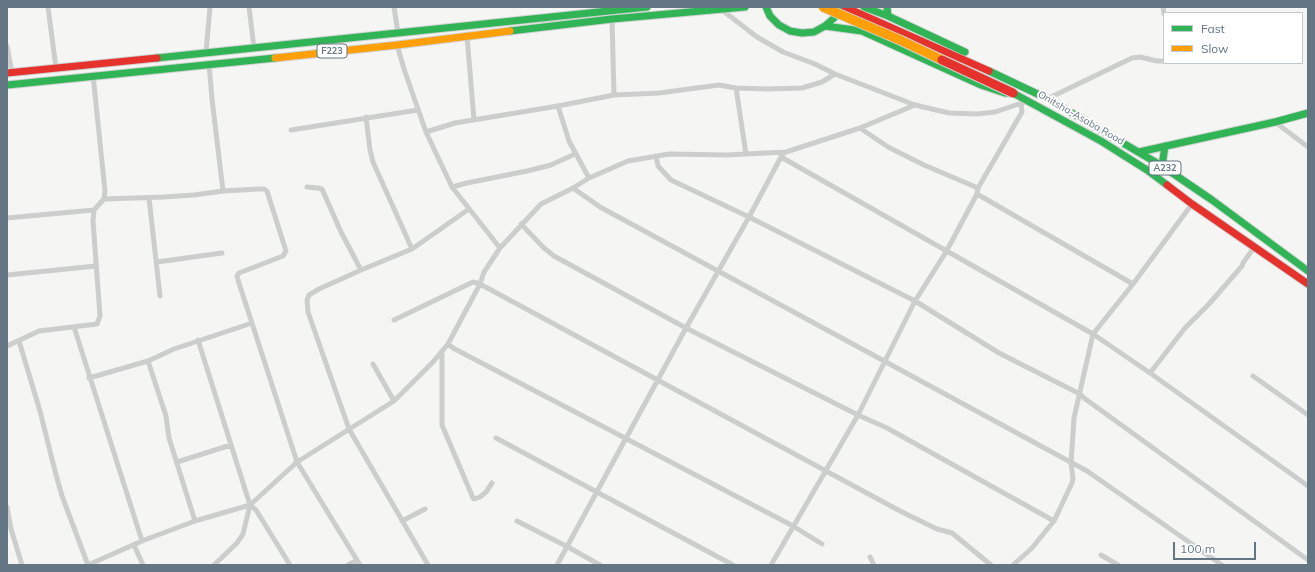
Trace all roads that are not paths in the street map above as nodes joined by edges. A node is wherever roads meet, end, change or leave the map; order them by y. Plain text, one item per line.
1 (48, 7) edge
2 (210, 7) edge
3 (249, 7) edge
4 (394, 7) edge
5 (647, 7) edge
6 (745, 7) edge
7 (766, 7) edge
8 (823, 7) edge
9 (840, 7) edge
10 (845, 7) edge
11 (864, 7) edge
12 (722, 10) junction
13 (657, 11) edge
14 (887, 11) edge
15 (612, 19) junction
16 (825, 26) junction
17 (398, 33) junction
18 (467, 36) junction
19 (397, 45) junction
20 (7, 46) edge
21 (254, 48) junction
22 (206, 52) junction
23 (1163, 61) edge
24 (209, 64) junction
25 (56, 68) junction
26 (10, 73) edge
27 (835, 74) junction
28 (93, 75) junction
29 (1013, 81) junction
30 (7, 85) edge
31 (736, 88) junction
32 (1013, 93) junction
33 (614, 95) junction
34 (1048, 98) junction
35 (1025, 102) junction
36 (915, 105) junction
37 (558, 106) junction
38 (418, 110) junction
39 (1308, 113) edge
40 (366, 117) junction
41 (474, 120) junction
42 (1274, 122) junction
43 (860, 128) junction
44 (292, 130) dead end
45 (426, 132) junction
46 (1165, 146) junction
47 (1308, 147) edge
48 (786, 152) junction
49 (1139, 152) junction
50 (576, 154) junction
51 (746, 154) junction
52 (656, 156) junction
53 (781, 157) junction
54 (1162, 166) junction
55 (589, 178) junction
56 (307, 187) dead end
57 (452, 187) junction
58 (573, 188) junction
59 (978, 188) junction
60 (223, 190) junction
61 (977, 194) junction
62 (150, 198) junction
63 (104, 199) junction
64 (1192, 204) junction
65 (469, 209) junction
66 (94, 210) junction
67 (749, 217) junction
68 (7, 218) edge
69 (521, 224) junction
70 (1247, 225) junction
71 (1241, 236) junction
72 (1254, 246) junction
73 (412, 248) junction
74 (500, 248) junction
75 (946, 252) junction
76 (222, 253) dead end
77 (156, 262) junction
78 (96, 266) junction
79 (361, 270) junction
80 (719, 271) junction
81 (1308, 271) edge
82 (7, 275) edge
83 (480, 284) junction
84 (1132, 284) junction
85 (1308, 284) edge
86 (160, 296) dead end
87 (915, 301) junction
88 (394, 320) dead end
89 (252, 323) junction
90 (74, 327) junction
91 (686, 328) junction
92 (1093, 334) junction
93 (198, 340) junction
94 (19, 341) junction
95 (448, 344) junction
96 (7, 346) edge
97 (442, 351) junction
98 (148, 361) junction
99 (884, 361) junction
100 (373, 364) dead end
101 (1150, 373) junction
102 (1254, 376) dead end
103 (89, 378) junction
104 (658, 380) junction
105 (1080, 394) junction
106 (394, 401) junction
107 (858, 415) junction
108 (1308, 415) edge
109 (349, 429) junction
110 (496, 438) dead end
111 (626, 438) junction
112 (231, 445) junction
113 (177, 462) junction
114 (297, 462) junction
115 (1072, 463) junction
116 (826, 471) junction
117 (492, 483) dead end
118 (1308, 486) edge
119 (596, 492) junction
120 (250, 505) junction
121 (7, 508) edge
122 (425, 509) dead end
123 (194, 520) junction
124 (402, 521) junction
125 (517, 521) dead end
126 (1054, 521) junction
127 (793, 526) junction
128 (142, 541) junction
129 (822, 544) dead end
130 (134, 545) junction
131 (568, 547) junction
132 (1101, 555) dead end
133 (870, 557) dead end
134 (357, 560) junction
135 (1308, 560) edge
136 (22, 565) edge
137 (88, 565) edge
138 (143, 565) edge
139 (214, 565) edge
140 (290, 565) edge
141 (348, 565) edge
142 (360, 565) edge
143 (428, 565) edge
144 (557, 565) edge
145 (600, 565) edge
146 (733, 565) edge
147 (771, 565) edge
148 (874, 565) edge
149 (990, 565) edge
150 (1013, 565) edge
151 (1118, 565) edge
152 (1222, 565) edge

1 - 25 street
2 - 22 street
3 - 21 street
4 - 17 street
5 - 17 main road, F223
6 - 12 main road, F223
7 - 16 main road
8 - 32 main road, Onitsha-Asaba Road / A232, bridge
9 - 16 main road
10 - 29 main road, A232
11 - 14 main road
12 - 13 main road, F223
12 - 27 street
13 - 15 main road, F223
14 - 29 main road
15 - 18 main road, F223
15 - 33 street
16 - 32 main road
17 - 21 main road, F223
18 - 19 main road, F223
18 - 41 street
19 - 24 main road, F223
19 - 38 street
20 - 26 street
21 - 22 main road, F223
22 - 25 main road, F223
23 - 34 street
24 - 28 main road, F223
24 - 60 street
25 - 26 main road, F223
27 - 31 street
27 - 36 street
28 - 30 main road, F223
28 - 63 street
29 - 34 main road, A232
31 - 33 street
31 - 51 street
32 - 35 main road, Onitsha-Asaba Road / A232
33 - 37 street
34 - 49 main road, A232
35 - 36 street
35 - 59 street
35 - 64 main road, Onitsha-Asaba Road / A232
36 - 43 street
37 - 41 street
37 - 50 street
38 - 40 street
38 - 45 street
39 - 42 main road
40 - 44 street
40 - 73 street
41 - 45 street
42 - 46 main road
42 - 47 street
43 - 48 street
43 - 59 street
45 - 57 street
46 - 49 main road
46 - 54 main road
48 - 51 street
48 - 53 street
49 - 54 main road, A232
50 - 55 street
50 - 57 street
51 - 52 street
52 - 55 street
52 - 67 street
53 - 67 street
53 - 75 street
54 - 70 main road, A232
55 - 58 street
56 - 79 street
57 - 65 street
58 - 69 street
58 - 80 street
59 - 61 street
60 - 62 street
60 - 89 street
61 - 75 street
61 - 84 street
62 - 63 street
62 - 77 street
63 - 66 street
64 - 71 main road, Onitsha-Asaba Road / A232
64 - 84 street
65 - 73 street
65 - 74 street
66 - 68 street
66 - 78 street
67 - 80 street
67 - 87 street
69 - 74 street
69 - 91 street
70 - 71 main road
70 - 81 main road, A232
71 - 72 main road, Onitsha-Asaba Road / A232
72 - 85 main road, Onitsha-Asaba Road / A232
72 - 101 street
73 - 79 street
74 - 83 street
75 - 87 street
75 - 92 street
76 - 77 street
77 - 86 street
78 - 82 street
78 - 90 street
79 - 109 street
80 - 91 street
80 - 99 street
83 - 88 street
83 - 95 street
83 - 104 street
84 - 92 street
87 - 99 street
87 - 105 street
89 - 93 street
89 - 114 street
90 - 94 street
90 - 103 street
91 - 104 street
91 - 107 street
92 - 101 street
92 - 105 street
93 - 98 street
93 - 112 street
94 - 96 street
94 - 137 street
95 - 97 street
95 - 111 street
97 - 106 street
97 - 117 street
98 - 103 street
98 - 113 street
99 - 107 street
99 - 115 street
100 - 106 street
101 - 118 street
102 - 108 street
103 - 128 street
104 - 111 street
104 - 116 street
105 - 115 street
105 - 135 street
106 - 109 street
107 - 116 street
107 - 126 street
109 - 114 street
109 - 124 street
110 - 119 street
111 - 119 street
111 - 127 street
112 - 113 street
112 - 120 street
113 - 123 street
114 - 120 street
114 - 134 street
115 - 126 street
115 - 152 street
116 - 127 street
116 - 149 street
119 - 131 street
119 - 146 street
120 - 123 street
120 - 139 street
120 - 140 street
121 - 136 street
122 - 124 street
123 - 128 street
124 - 143 street
125 - 131 street
126 - 150 street
127 - 129 street
127 - 147 street
128 - 130 street
130 - 137 street
130 - 138 street
131 - 144 street
131 - 145 street
132 - 151 street
133 - 148 street
134 - 141 street
134 - 142 street

